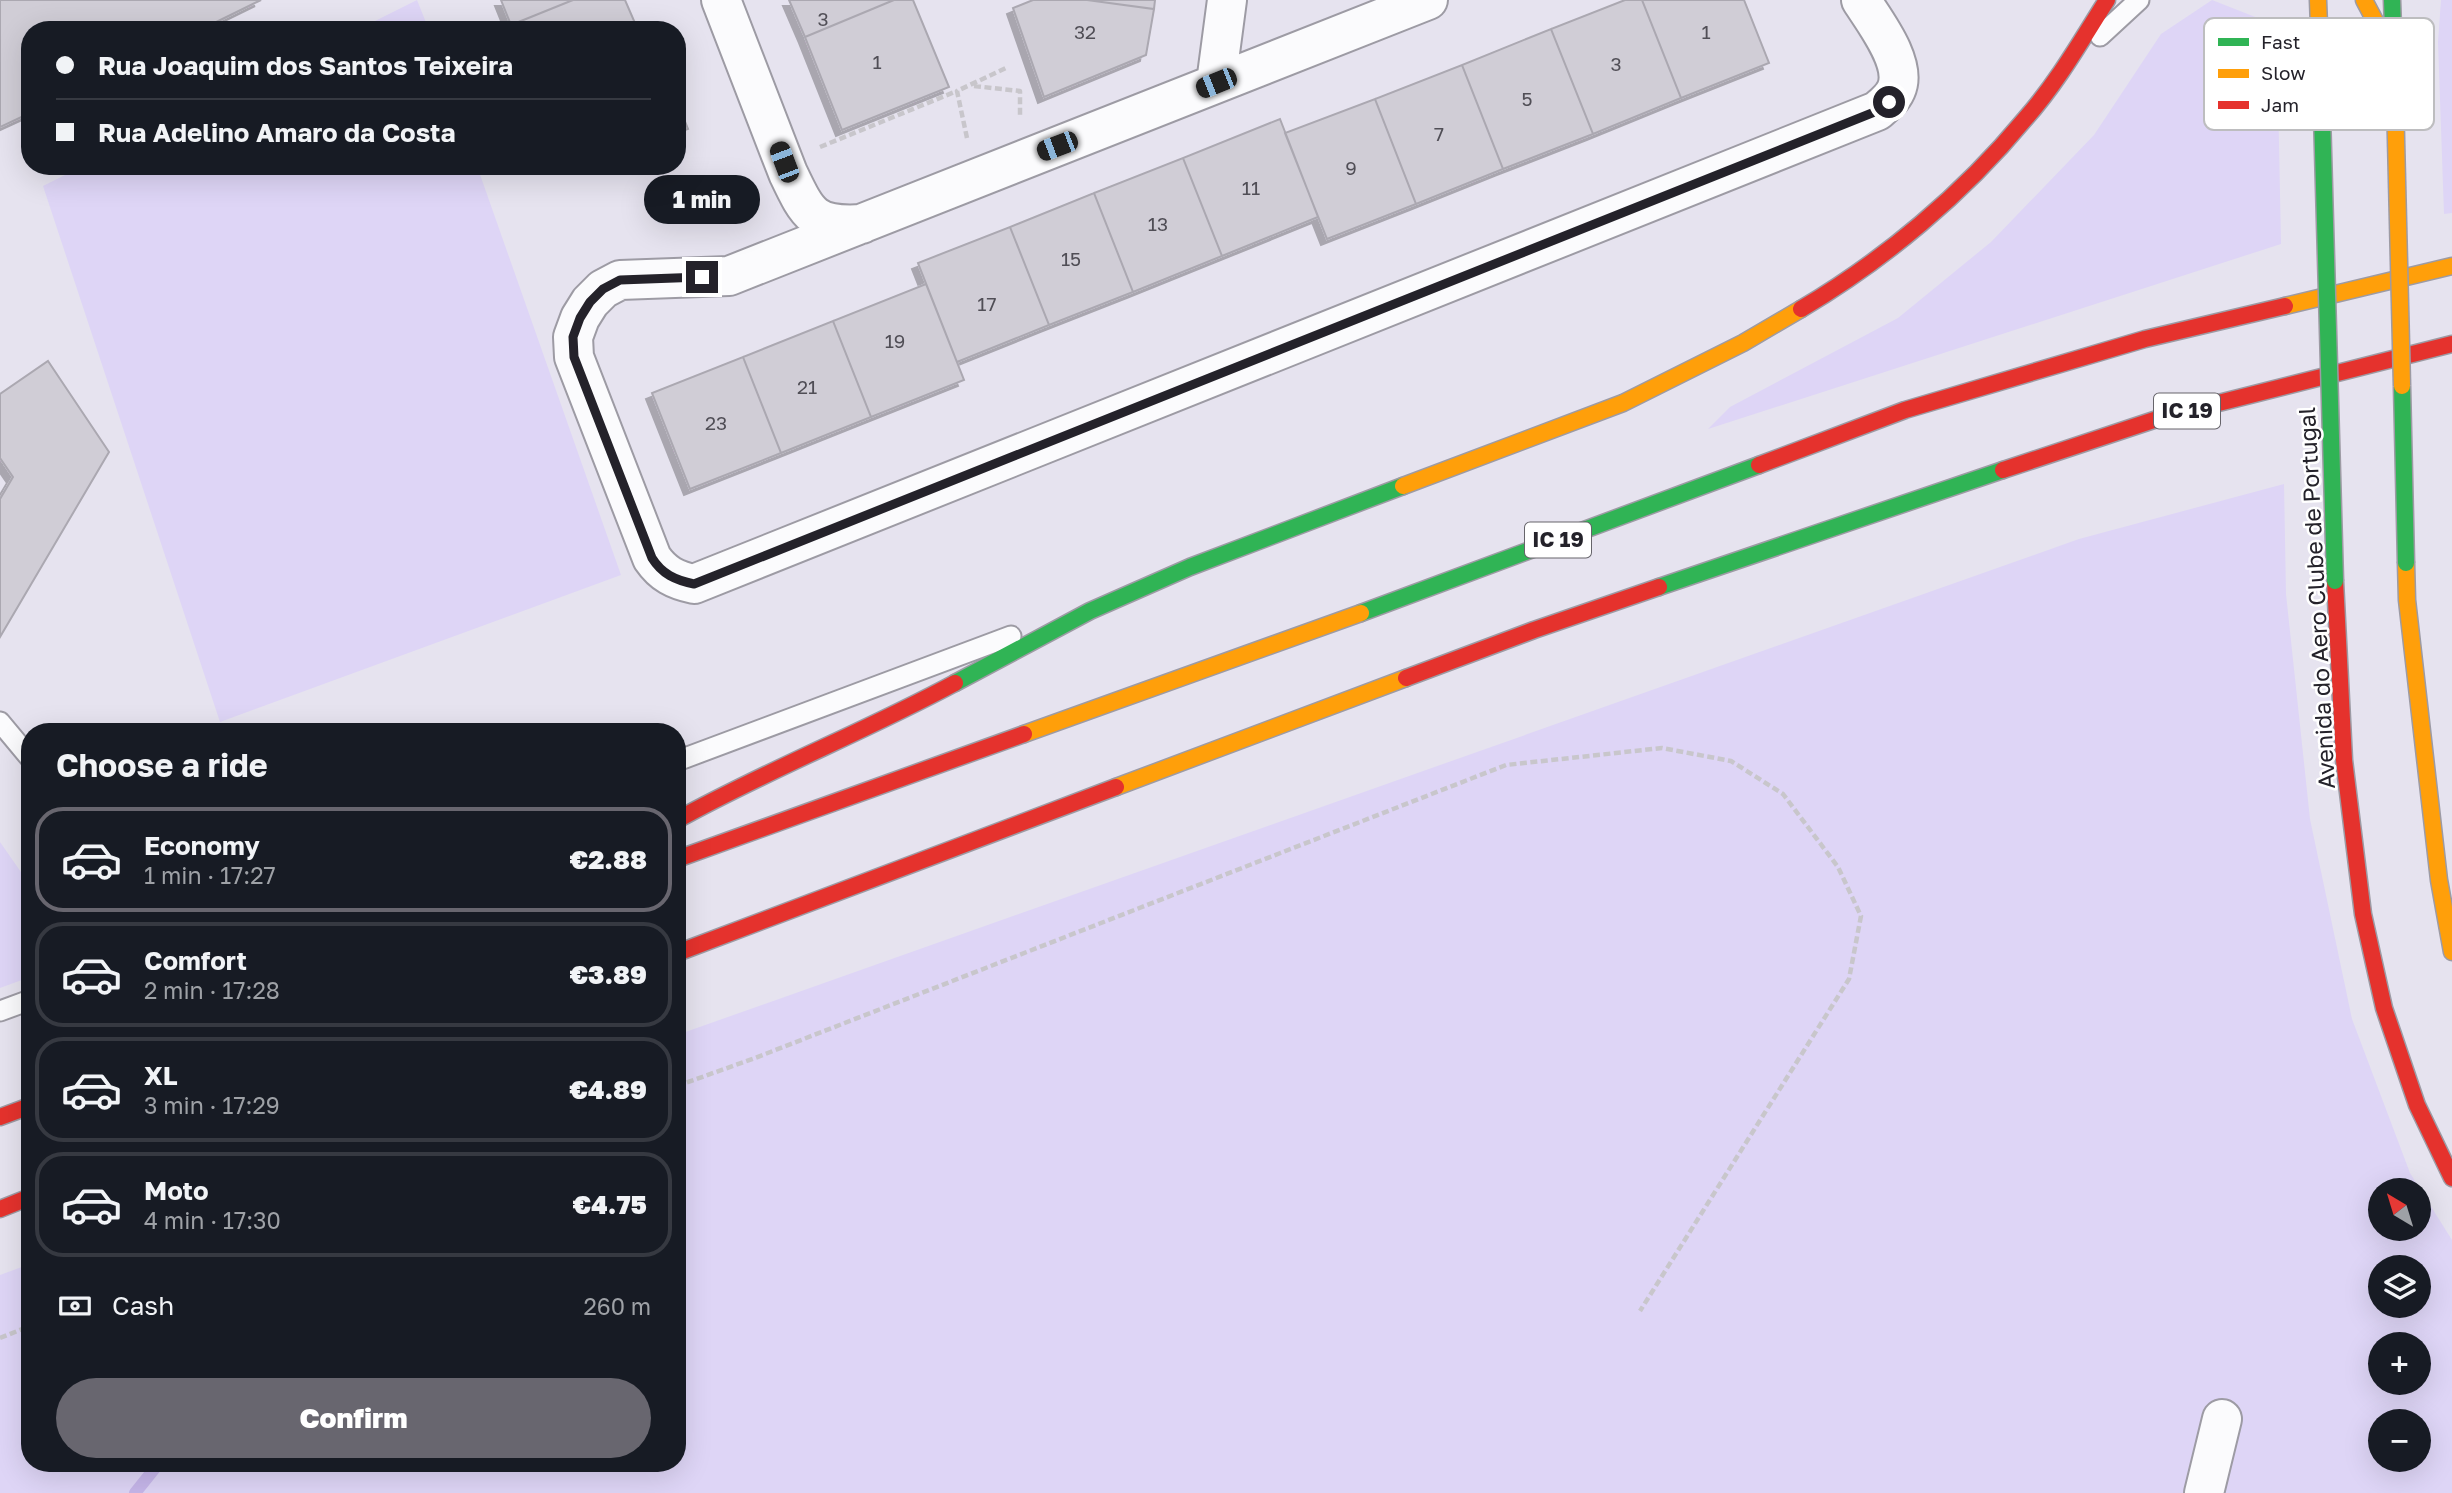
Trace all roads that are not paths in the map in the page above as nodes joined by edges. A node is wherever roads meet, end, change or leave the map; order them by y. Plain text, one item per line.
1 (721, 0) edge
2 (1227, 0) edge
3 (1428, 0) edge
4 (1861, 0) edge
5 (2108, 0) edge
6 (2139, 0) edge
7 (2364, 0) edge
8 (2392, 0) edge
9 (2373, 18) edge
10 (2392, 18) edge
11 (2061, 73) junction
12 (1216, 83) junction
13 (2322, 130) edge
14 (2395, 130) edge
15 (862, 224) junction
16 (2452, 266) edge
17 (2452, 344) edge
18 (1090, 611) junction
19 (0, 722) edge
20 (21, 747) edge
21 (686, 758) edge
22 (686, 815) edge
23 (686, 856) edge
24 (2451, 943) edge
25 (686, 950) edge
26 (21, 1003) edge
27 (0, 1011) edge
28 (21, 1109) edge
29 (0, 1117) edge
30 (2452, 1178) edge
31 (21, 1201) edge
32 (0, 1209) edge
33 (2222, 1419) dead end
34 (2204, 1493) edge

1 - 15 street
2 - 12 street
3 - 12 street
4 - 15 street
5 - 11 main road
6 - 11 lane
7 - 9 main road
8 - 10 main road
11 - 18 main road
12 - 15 street
13 - 30 main road, Avenida do Aero Clube de Portugal, bridge
14 - 24 main road, bridge
16 - 23 main road, IC 19
17 - 25 main road, IC 19
18 - 21 lane
18 - 22 main road
19 - 20 lane
26 - 27 lane
28 - 29 main road
31 - 32 main road
33 - 34 street

